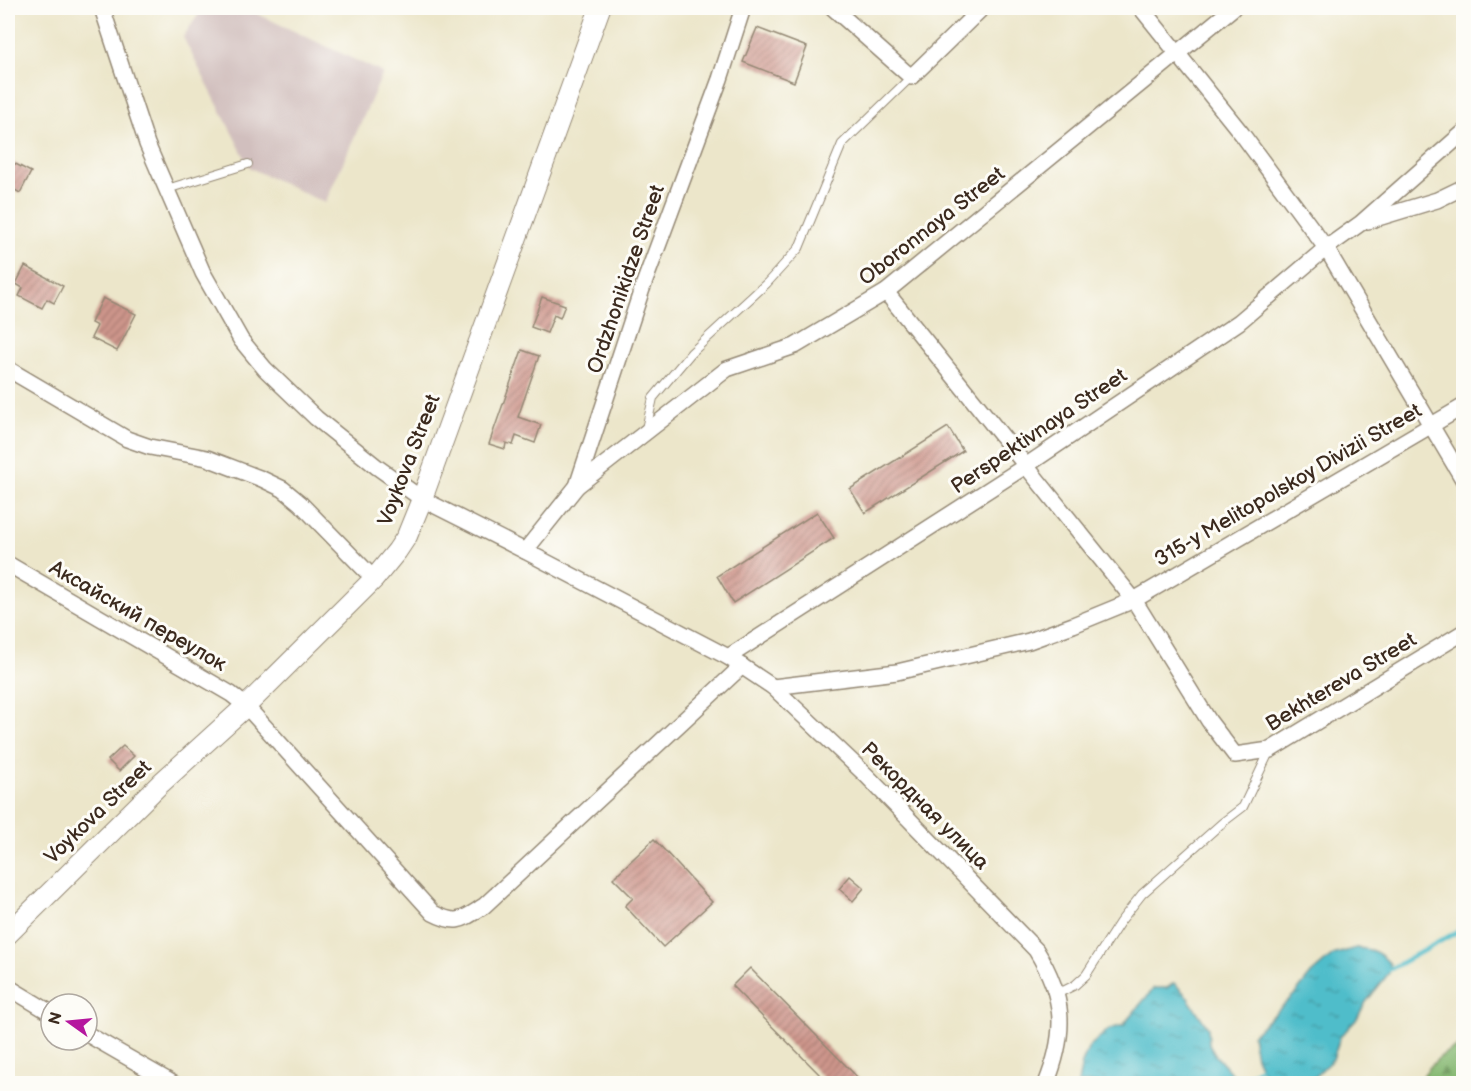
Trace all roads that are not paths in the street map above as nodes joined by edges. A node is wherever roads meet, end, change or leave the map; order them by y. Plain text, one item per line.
1 (102, 8) edge
2 (600, 8) edge
3 (743, 8) edge
4 (833, 8) edge
5 (982, 8) edge
6 (1141, 8) edge
7 (1233, 8) edge
8 (1178, 53) junction
9 (911, 77) junction
10 (1464, 132) edge
11 (248, 164) dead end
12 (1464, 187) edge
13 (166, 189) junction
14 (1361, 223) junction
15 (1326, 248) junction
16 (886, 292) junction
17 (8, 369) edge
18 (1464, 406) edge
19 (1430, 426) junction
20 (645, 433) junction
21 (1027, 465) junction
22 (1464, 481) edge
23 (578, 486) junction
24 (422, 499) junction
25 (525, 550) junction
26 (8, 564) edge
27 (374, 579) junction
28 (1134, 600) junction
29 (1464, 632) edge
30 (728, 657) junction
31 (742, 666) junction
32 (773, 687) junction
33 (246, 706) junction
34 (1270, 750) junction
35 (8, 934) edge
36 (8, 987) edge
37 (1057, 994) junction
38 (39, 1006) edge
39 (99, 1041) edge
40 (174, 1083) edge
41 (1046, 1083) edge

1 - 13 street, Рекордная улица
2 - 24 street, Voykova Street
3 - 23 street, Ordzhonikidze Street
4 - 9 street
5 - 9 street
6 - 8 street
7 - 8 street, Oboronnaya Street
8 - 15 street
8 - 16 street, Oboronnaya Street
9 - 20 lane
10 - 14 street, Perspektivnaya Street
11 - 13 lane
12 - 14 street, Perspektivnaya Street
13 - 24 street, Рекордная улица
14 - 15 street, Perspektivnaya Street
15 - 19 street
15 - 21 street, Perspektivnaya Street
16 - 20 street, Oboronnaya Street
16 - 21 street
17 - 27 street
18 - 19 street, 315-y Melitopolskoy Divizii Street
19 - 22 street
19 - 28 street, 315-y Melitopolskoy Divizii Street
20 - 23 street, Oboronnaya Street
21 - 28 street
21 - 30 street, Perspektivnaya Street
23 - 25 street, Ordzhonikidze Street
24 - 25 street, Рекордная улица
24 - 27 street, Voykova Street
25 - 30 street, Рекордная улица
26 - 33 street, Аксайский переулок
27 - 33 street, Voykova Street
28 - 32 street, 315-y Melitopolskoy Divizii Street
28 - 34 street, Bekhtereva Street
29 - 34 street, Bekhtereva Street
30 - 31 street, Рекордная улица
31 - 32 street, Рекордная улица
31 - 33 street, Аксайский переулок
32 - 37 street, Рекордная улица
33 - 35 street, Voykova Street
34 - 37 lane
36 - 38 street
37 - 41 street, Рекордная улица
39 - 40 street

